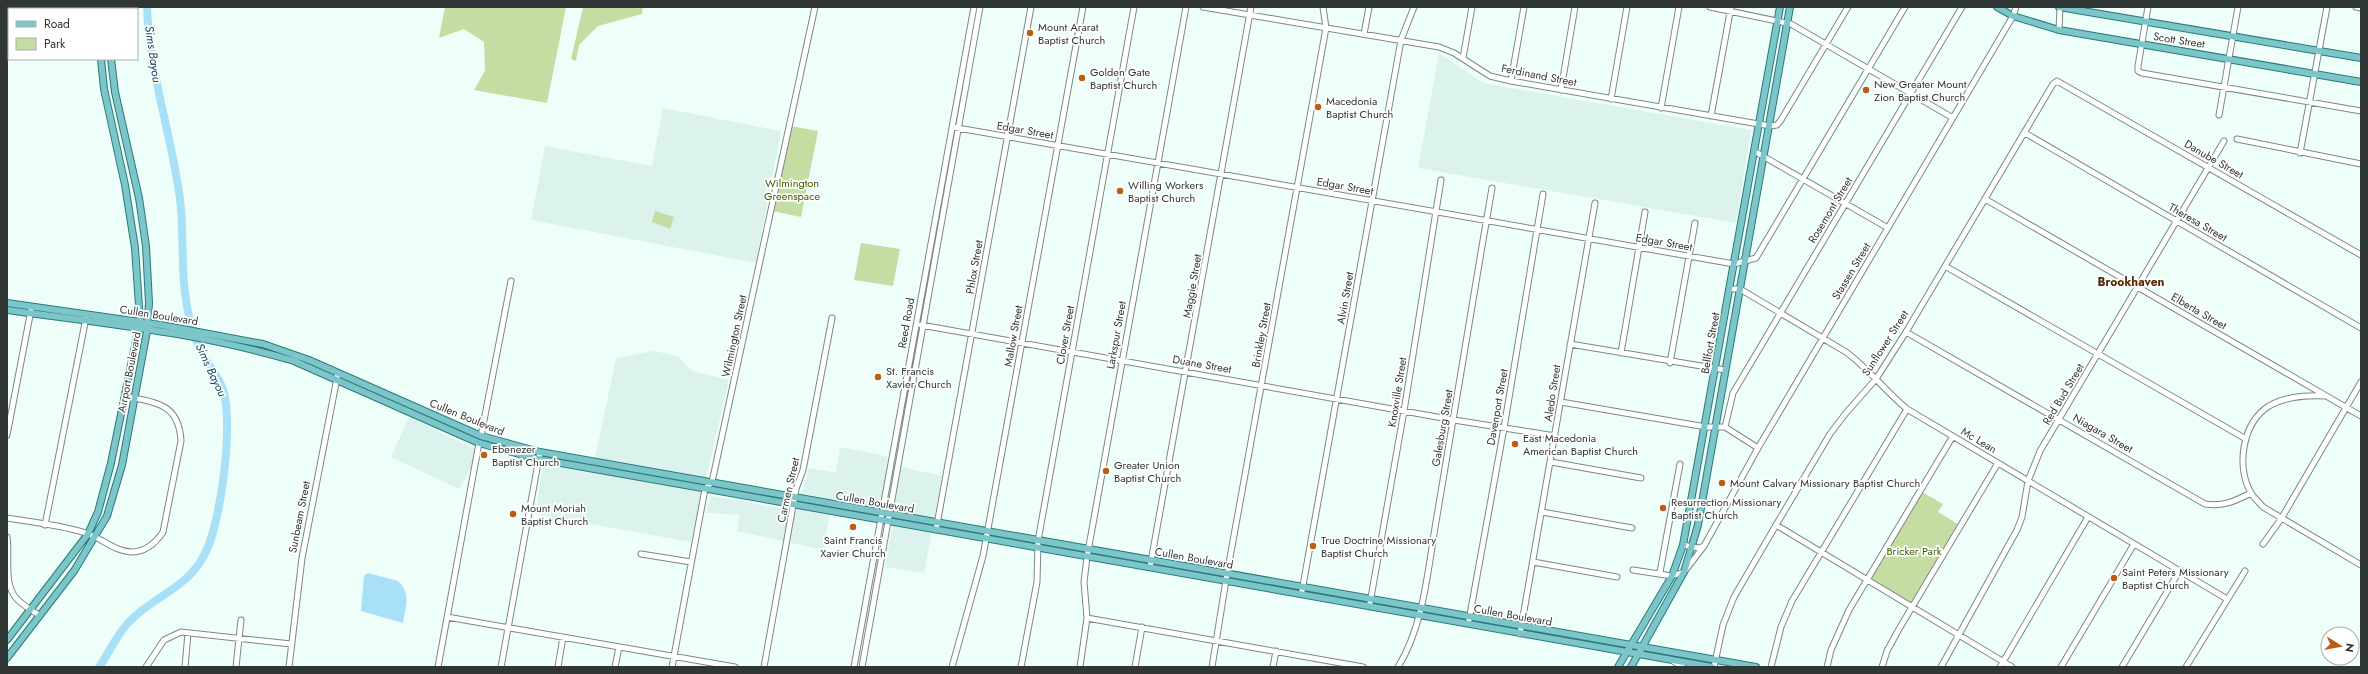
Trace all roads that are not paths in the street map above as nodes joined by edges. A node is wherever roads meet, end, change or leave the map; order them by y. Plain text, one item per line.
1 (815, 7) edge
2 (974, 7) edge
3 (980, 7) edge
4 (1031, 7) edge
5 (1083, 7) edge
6 (1134, 7) edge
7 (1186, 7) edge
8 (1203, 7) edge
9 (1251, 7) edge
10 (1323, 7) edge
11 (1369, 7) edge
12 (1414, 7) edge
13 (1472, 7) edge
14 (1524, 7) edge
15 (1575, 7) edge
16 (1627, 7) edge
17 (1679, 7) edge
18 (1710, 7) edge
19 (1780, 7) edge
20 (1790, 7) edge
21 (1848, 7) edge
22 (1905, 7) edge
23 (1962, 7) edge
24 (1997, 7) edge
25 (2016, 7) edge
26 (2060, 7) edge
27 (2148, 7) edge
28 (2238, 7) edge
29 (2326, 7) edge
30 (2356, 7) edge
31 (2361, 8) edge
32 (1730, 9) edge
33 (972, 14) junction
34 (979, 15) junction
35 (1250, 15) junction
36 (2013, 16) junction
37 (1778, 20) junction
38 (2146, 21) junction
39 (1787, 22) junction
40 (1326, 28) junction
41 (2059, 30) junction
42 (1364, 34) junction
43 (2233, 36) junction
44 (1401, 40) junction
45 (1826, 44) junction
46 (2142, 44) junction
47 (2318, 52) junction
48 (1463, 58) junction
49 (2229, 58) junction
50 (2361, 58) edge
51 (101, 60) edge
52 (111, 60) edge
53 (1868, 68) junction
54 (962, 72) junction
55 (1768, 72) junction
56 (969, 73) junction
57 (1778, 74) junction
58 (2314, 74) junction
59 (2057, 81) joint
60 (1511, 82) junction
61 (2361, 82) edge
62 (2224, 88) junction
63 (1561, 90) junction
64 (1910, 93) junction
65 (1611, 99) junction
66 (2309, 103) junction
67 (1661, 108) junction
68 (2361, 111) edge
69 (2219, 115) dead end
70 (1711, 116) junction
71 (1953, 118) junction
72 (1759, 124) junction
73 (1770, 126) junction
74 (952, 127) junction
75 (959, 128) junction
76 (2024, 133) junction
77 (1007, 137) junction
78 (2237, 139) dead end
79 (2224, 141) dead end
80 (1057, 145) junction
81 (1754, 151) junction
82 (2300, 153) junction
83 (1108, 155) junction
84 (1764, 157) junction
85 (1158, 164) junction
86 (2361, 164) edge
87 (2208, 168) junction
88 (1221, 174) junction
89 (943, 175) junction
90 (950, 176) junction
91 (1803, 178) junction
92 (1441, 180) dead end
93 (1298, 188) junction
94 (1492, 188) dead end
95 (1543, 194) dead end
96 (1985, 199) junction
97 (1373, 202) junction
98 (1595, 204) dead end
99 (1846, 204) junction
100 (1744, 210) junction
101 (1436, 212) junction
102 (1645, 212) dead end
103 (1754, 212) junction
104 (1486, 221) junction
105 (2178, 221) junction
106 (934, 222) junction
107 (942, 223) junction
108 (1695, 223) dead end
109 (1888, 228) junction
110 (1536, 230) junction
111 (1589, 239) junction
112 (146, 246) junction
113 (135, 248) junction
114 (1639, 248) junction
115 (2361, 256) edge
116 (1689, 257) junction
117 (1746, 261) junction
118 (1734, 264) junction
119 (1945, 266) junction
120 (926, 269) junction
121 (934, 270) junction
122 (511, 281) dead end
123 (2138, 287) junction
124 (1730, 289) junction
125 (1740, 289) junction
126 (7, 303) edge
127 (32, 306) junction
128 (7, 310) edge
129 (31, 313) junction
130 (86, 313) junction
131 (1780, 313) junction
132 (832, 318) dead end
133 (85, 320) junction
134 (140, 321) junction
135 (149, 323) junction
136 (916, 325) junction
137 (924, 325) junction
138 (2361, 328) edge
139 (138, 329) junction
140 (147, 331) junction
141 (1906, 332) junction
142 (972, 334) junction
143 (1823, 338) junction
144 (240, 339) junction
145 (1022, 343) junction
146 (1570, 344) junction
147 (239, 346) junction
148 (1073, 351) junction
149 (1621, 353) junction
150 (2098, 354) junction
151 (1122, 360) junction
152 (1670, 363) junction
153 (1716, 369) junction
154 (1725, 370) junction
155 (1186, 372) junction
156 (338, 373) junction
157 (1876, 379) junction
158 (337, 380) junction
159 (2361, 382) edge
160 (905, 385) junction
161 (1262, 385) junction
162 (912, 386) junction
163 (382, 392) junction
164 (125, 396) junction
165 (2327, 396) junction
166 (135, 398) junction
167 (379, 398) junction
168 (1337, 399) junction
169 (1560, 402) junction
170 (2346, 408) junction
171 (1907, 409) junction
172 (1404, 411) junction
173 (420, 416) junction
174 (2361, 416) edge
175 (2058, 419) junction
176 (445, 420) junction
177 (1454, 420) junction
178 (1716, 427) junction
179 (1725, 427) junction
180 (1504, 428) junction
181 (1706, 428) junction
182 (7, 435) edge
183 (481, 436) junction
184 (1555, 436) junction
185 (1953, 436) junction
186 (2246, 439) junction
187 (479, 443) junction
188 (894, 445) junction
189 (901, 446) junction
190 (1758, 448) junction
191 (540, 452) junction
192 (538, 459) junction
193 (590, 461) junction
194 (1551, 462) junction
195 (111, 463) junction
196 (1998, 463) junction
197 (1680, 464) dead end
198 (122, 465) junction
199 (593, 469) junction
200 (645, 470) junction
201 (644, 478) junction
202 (1641, 478) dead end
203 (2028, 481) junction
204 (712, 482) junction
205 (1695, 487) junction
206 (1704, 488) junction
207 (705, 489) junction
208 (2251, 493) junction
209 (795, 497) junction
210 (793, 505) junction
211 (1542, 512) junction
212 (882, 513) junction
213 (889, 517) junction
214 (2088, 517) junction
215 (7, 518) edge
216 (2280, 519) junction
217 (881, 520) junction
218 (44, 525) junction
219 (1776, 525) junction
220 (937, 527) junction
221 (1632, 528) dead end
222 (987, 531) junction
223 (88, 534) junction
224 (7, 537) edge
225 (96, 538) junction
226 (986, 539) junction
227 (1038, 541) junction
228 (1683, 544) junction
229 (2134, 544) junction
230 (2263, 544) dead end
231 (1704, 546) junction
232 (1692, 547) junction
233 (1037, 548) junction
234 (1087, 553) junction
235 (1822, 553) junction
236 (641, 554) dead end
237 (691, 562) junction
238 (1533, 562) junction
239 (1151, 564) junction
240 (2361, 565) edge
241 (1633, 570) dead end
242 (2180, 570) junction
243 (2245, 571) dead end
244 (1660, 572) junction
245 (1684, 572) junction
246 (1672, 576) junction
247 (1617, 577) dead end
248 (1226, 578) junction
249 (1867, 580) junction
250 (1302, 587) junction
251 (868, 588) junction
252 (876, 589) junction
253 (1301, 594) junction
254 (2227, 598) junction
255 (1371, 600) junction
256 (1370, 607) junction
257 (1912, 607) junction
258 (31, 609) junction
259 (1419, 612) junction
260 (39, 615) junction
261 (447, 618) junction
262 (1087, 618) junction
263 (241, 620) dead end
264 (1468, 621) junction
265 (1142, 627) junction
266 (1521, 627) junction
267 (507, 628) junction
268 (188, 633) junction
269 (1520, 634) junction
270 (1958, 634) junction
271 (239, 638) junction
272 (563, 638) junction
273 (7, 640) edge
274 (1217, 641) junction
275 (291, 644) junction
276 (1631, 645) junction
277 (619, 647) junction
278 (1644, 648) junction
279 (1276, 651) junction
280 (1627, 652) junction
281 (1639, 655) junction
282 (674, 657) junction
283 (7, 658) edge
284 (1672, 660) junction
285 (1716, 660) junction
286 (2003, 662) junction
287 (1333, 664) edge
288 (146, 667) edge
289 (185, 667) edge
290 (236, 667) edge
291 (289, 667) edge
292 (438, 667) edge
293 (501, 667) edge
294 (558, 667) edge
295 (616, 667) edge
296 (672, 667) edge
297 (734, 667) edge
298 (764, 667) edge
299 (854, 667) edge
300 (862, 667) edge
301 (952, 667) edge
302 (1021, 667) edge
303 (1080, 667) edge
304 (1135, 667) edge
305 (1212, 667) edge
306 (1273, 667) edge
307 (1363, 667) edge
308 (1398, 667) edge
309 (1618, 667) edge
310 (1631, 667) edge
311 (1683, 667) edge
312 (1713, 667) edge
313 (1756, 667) edge
314 (1771, 667) edge
315 (1827, 667) edge
316 (1882, 667) edge
317 (1941, 667) edge
318 (2000, 667) edge
319 (2012, 667) edge
320 (2061, 667) edge
321 (2122, 667) edge
322 (2186, 667) edge

1 - 204 street, Wilmington Street
2 - 33 street, Reed Road
3 - 34 street, Reed Road
4 - 77 street, Phlox Street
5 - 80 street, Mallow Street
6 - 83 street, Clover Street
7 - 85 street, Larkspur Street
8 - 35 street, Ferdinand Street
9 - 35 street, Maggie Street
10 - 40 street, Brinkley Street
11 - 42 street
12 - 44 street, Alvin Street
13 - 48 street
14 - 60 street
15 - 63 street
16 - 65 street
17 - 67 street
18 - 32 street
19 - 37 main road, Bellfort Street
20 - 39 main road, Bellfort Street
21 - 45 street
22 - 53 street
23 - 64 street, Rosemont Street
24 - 36 main road, Scott Street
25 - 36 street, Stassen Street
26 - 38 main road, Scott Street
26 - 41 street
27 - 38 street
28 - 43 street
29 - 47 street
30 - 31 street
32 - 37 street
32 - 70 street
33 - 34 street
33 - 54 street, Reed Road
34 - 56 street, Reed Road
35 - 40 street, Ferdinand Street
35 - 88 street, Maggie Street
36 - 41 main road, Scott Street
36 - 71 street, Stassen Street
37 - 39 street
37 - 55 main road, Bellfort Street
38 - 43 main road, Scott Street
38 - 46 street
39 - 45 street
39 - 57 main road, Bellfort Street
40 - 42 street, Ferdinand Street
40 - 93 street, Brinkley Street
41 - 46 main road, Scott Street
42 - 44 street, Ferdinand Street
43 - 47 main road, Scott Street
43 - 49 street
44 - 48 street, Ferdinand Street
44 - 97 street, Alvin Street
45 - 53 street
45 - 73 street
46 - 49 main road, Scott Street
46 - 62 street
47 - 50 main road, Scott Street
47 - 58 street
48 - 60 street, Ferdinand Street
49 - 58 main road, Scott Street
49 - 62 street
51 - 113 main road, Airport Boulevard
52 - 112 main road, Airport Boulevard
53 - 64 street
53 - 91 street
54 - 56 street
54 - 74 street, Reed Road
55 - 57 main road
55 - 72 main road, Bellfort Street
56 - 75 street, Reed Road
57 - 73 main road, Bellfort Street
58 - 61 main road, Scott Street
58 - 66 street
59 - 76 street, Sunflower Street
59 - 87 street, Danube Street
60 - 63 street, Ferdinand Street
62 - 66 street
62 - 69 street
63 - 65 street, Ferdinand Street
64 - 71 street
64 - 99 street, Rosemont Street
65 - 67 street, Ferdinand Street
66 - 68 street
66 - 82 street
67 - 70 street, Ferdinand Street
70 - 72 street, Ferdinand Street
71 - 109 street, Stassen Street
72 - 73 street, Ferdinand Street
72 - 81 main road, Bellfort Street
73 - 84 main road, Bellfort Street
74 - 75 street, Edgar Street
74 - 89 street, Reed Road
75 - 77 street, Edgar Street
75 - 90 street, Reed Road
76 - 96 street, Sunflower Street
76 - 105 street, Theresa Street
77 - 80 street, Edgar Street
77 - 142 street, Phlox Street
78 - 82 street
79 - 87 street, Red Bud Street
80 - 83 street, Edgar Street
80 - 145 street, Mallow Street
81 - 84 street
81 - 100 main road, Bellfort Street
82 - 86 street
83 - 85 street, Edgar Street
83 - 148 street, Clover Street
84 - 91 street
84 - 103 main road, Bellfort Street
85 - 88 street, Edgar Street
85 - 151 street, Larkspur Street
87 - 105 street, Red Bud Street
87 - 115 street, Danube Street
88 - 93 street, Edgar Street
88 - 155 street, Maggie Street
89 - 90 street
89 - 106 street, Reed Road
90 - 107 street, Reed Road
91 - 99 street
91 - 117 street
92 - 101 street, Knoxville Street
93 - 97 street, Edgar Street
93 - 161 street, Brinkley Street
94 - 104 street, Galesburg Street
95 - 110 street, Davenport Street
96 - 119 street, Sunflower Street
96 - 123 street, Elberta Street
97 - 101 street, Edgar Street
97 - 168 street, Alvin Street
98 - 111 street, Aledo Street
99 - 109 street
99 - 131 street, Rosemont Street
100 - 103 main road
100 - 118 main road, Bellfort Street
101 - 104 street, Edgar Street
101 - 172 street, Knoxville Street
102 - 114 street
103 - 117 main road, Bellfort Street
104 - 110 street, Edgar Street
104 - 177 street, Galesburg Street
105 - 123 street, Red Bud Street
105 - 138 street, Theresa Street
106 - 107 street
106 - 120 street, Reed Road
107 - 121 street, Reed Road
108 - 116 street
109 - 143 street, Stassen Street
110 - 111 street, Edgar Street
110 - 180 street, Davenport Street
111 - 114 street, Edgar Street
111 - 146 street, Aledo Street
112 - 113 main road
112 - 135 main road, Airport Boulevard
113 - 134 main road, Airport Boulevard
114 - 116 street, Edgar Street
114 - 149 street
116 - 118 street, Edgar Street
116 - 152 street
117 - 118 street
117 - 125 main road, Bellfort Street
118 - 124 main road, Bellfort Street
119 - 141 street, Sunflower Street
119 - 150 street
120 - 121 street
120 - 136 street, Reed Road
121 - 137 street, Reed Road
122 - 183 street
123 - 150 street, Red Bud Street
123 - 165 street, Elberta Street
124 - 125 street
124 - 153 main road, Bellfort Street
125 - 131 street, Mc Lean
125 - 154 main road, Bellfort Street
126 - 127 main road, Cullen Boulevard
127 - 129 street
127 - 130 main road, Cullen Boulevard
128 - 129 main road, Cullen Boulevard
129 - 133 main road, Cullen Boulevard
129 - 182 street
130 - 133 street
130 - 134 main road, Cullen Boulevard
131 - 143 street, Mc Lean
131 - 179 street, Rosemont Street
132 - 209 street, Carmen Street
133 - 139 main road, Cullen Boulevard
133 - 218 street
134 - 135 main road, Cullen Boulevard
134 - 139 main road, Airport Boulevard
135 - 140 main road, Airport Boulevard
135 - 144 main road, Cullen Boulevard
136 - 137 street, Duane Street
136 - 160 street, Reed Road
137 - 142 street, Duane Street
137 - 162 street, Reed Road
139 - 140 main road, Cullen Boulevard
139 - 164 main road, Airport Boulevard
140 - 147 main road, Cullen Boulevard
140 - 166 main road, Airport Boulevard
141 - 157 street, Sunflower Street
141 - 175 street, Niagara Street
142 - 145 street, Duane Street
142 - 220 street, Phlox Street
143 - 157 street, Mc Lean
143 - 190 street, Stassen Street
144 - 147 main road
144 - 156 main road, Cullen Boulevard
145 - 148 street, Duane Street
145 - 222 street, Mallow Street
146 - 149 street
146 - 169 street, Aledo Street
147 - 158 main road, Cullen Boulevard
148 - 151 street, Duane Street
148 - 227 street, Clover Street
149 - 152 street
150 - 175 street, Red Bud Street
150 - 186 street
151 - 155 street, Duane Street
151 - 234 street, Larkspur Street
152 - 153 street
153 - 154 street
153 - 181 main road, Bellfort Street
154 - 178 main road, Bellfort Street
155 - 161 street, Duane Street
155 - 239 street, Maggie Street
156 - 158 street, Sunbeam Street
156 - 163 main road, Cullen Boulevard
157 - 171 street, Mc Lean
157 - 219 street, Sunflower Street
158 - 167 main road, Cullen Boulevard
158 - 275 street, Sunbeam Street
159 - 170 street
160 - 162 street
160 - 188 street, Reed Road
161 - 168 street, Duane Street
161 - 248 street, Brinkley Street
162 - 189 street, Reed Road
163 - 167 main road
163 - 176 main road, Cullen Boulevard
164 - 166 street
164 - 195 main road, Airport Boulevard
165 - 170 street, Elberta Street
165 - 186 street
166 - 198 main road, Airport Boulevard
166 - 225 street
167 - 173 main road, Cullen Boulevard
168 - 172 street, Duane Street
168 - 250 street, Alvin Street
169 - 181 street
169 - 184 street, Aledo Street
170 - 174 street, Elberta Street
170 - 216 street
171 - 185 street, Mc Lean
171 - 235 street
172 - 177 street, Duane Street
172 - 255 street, Knoxville Street
173 - 176 main road
173 - 187 main road, Cullen Boulevard
175 - 203 street, Red Bud Street
175 - 208 street, Niagara Street
176 - 183 main road, Cullen Boulevard
177 - 180 street, Duane Street
177 - 259 street, Galesburg Street
178 - 179 street
178 - 181 street
178 - 206 main road, Bellfort Street
179 - 190 street
180 - 184 street, Duane Street
180 - 264 street, Davenport Street
181 - 205 main road, Bellfort Street
183 - 191 main road, Cullen Boulevard
184 - 194 street, Aledo Street
185 - 196 street, Mc Lean
185 - 249 street
186 - 208 street
187 - 192 main road, Cullen Boulevard
187 - 261 street
188 - 189 street
188 - 212 street, Reed Road
189 - 213 street, Reed Road
190 - 231 street, Stassen Street
191 - 192 street
191 - 193 main road, Cullen Boulevard
192 - 199 main road, Cullen Boulevard
192 - 267 street
193 - 199 main road
193 - 200 main road, Cullen Boulevard
194 - 202 street
194 - 211 street, Aledo Street
195 - 198 main road
195 - 223 main road, Airport Boulevard
196 - 203 street, Mc Lean
196 - 257 street
197 - 244 street
198 - 225 main road, Airport Boulevard
199 - 201 main road, Cullen Boulevard
200 - 201 main road
200 - 204 main road, Cullen Boulevard
201 - 207 main road, Cullen Boulevard
203 - 214 street, Mc Lean
203 - 270 street, Red Bud Street
204 - 207 street
204 - 209 main road, Cullen Boulevard
205 - 206 main road
205 - 228 main road, Bellfort Street
206 - 232 main road, Bellfort Street
207 - 210 main road, Cullen Boulevard
207 - 237 street
208 - 216 street
209 - 210 street, Carmen Street
209 - 212 main road, Cullen Boulevard
210 - 217 main road, Cullen Boulevard
210 - 298 street, Carmen Street
211 - 221 street
211 - 238 street, Aledo Street
212 - 213 main road, Cullen Boulevard
212 - 217 street, Reed Road
213 - 217 main road, Cullen Boulevard
213 - 220 main road, Cullen Boulevard
213 - 252 street, Reed Road
214 - 229 street, Mc Lean
214 - 286 street
215 - 218 street
216 - 230 street
216 - 240 street
217 - 251 street, Reed Road
218 - 223 street
219 - 235 street
219 - 285 street, Sunflower Street
220 - 222 main road, Cullen Boulevard
220 - 226 main road, Cullen Boulevard
222 - 226 street, Mallow Street
222 - 227 main road, Cullen Boulevard
223 - 225 street
223 - 258 main road, Airport Boulevard
224 - 258 street
225 - 260 main road, Airport Boulevard
226 - 233 main road, Cullen Boulevard
226 - 301 street, Mallow Street
227 - 233 street, Clover Street
227 - 234 main road, Cullen Boulevard
228 - 232 street
228 - 246 main road, Bellfort Street
229 - 242 street, Mc Lean
229 - 320 street
231 - 232 street
231 - 245 street, Stassen Street
232 - 245 main road, Bellfort Street
233 - 234 main road, Cullen Boulevard
233 - 302 street, Clover Street
234 - 239 main road, Cullen Boulevard
234 - 262 street, Larkspur Street
235 - 249 street
235 - 314 street
236 - 237 street
237 - 282 street
238 - 247 street
238 - 266 street, Aledo Street
239 - 248 main road, Cullen Boulevard
241 - 244 street
242 - 254 street, Mc Lean
242 - 321 street
243 - 254 street
244 - 246 street
245 - 246 street
245 - 278 main road, Bellfort Street
246 - 276 main road, Bellfort Street
248 - 250 main road, Cullen Boulevard
248 - 253 main road, Cullen Boulevard
248 - 274 street, Brinkley Street
249 - 257 street
249 - 315 street
250 - 253 street, Alvin Street
250 - 255 main road, Cullen Boulevard
251 - 252 street
251 - 299 street, Reed Road
252 - 300 street, Reed Road
253 - 256 main road, Cullen Boulevard
254 - 322 street
255 - 256 street, Knoxville Street
255 - 259 main road, Cullen Boulevard
256 - 259 main road, Cullen Boulevard
257 - 270 street
257 - 316 street
258 - 260 street
258 - 273 main road, Airport Boulevard
259 - 264 main road, Cullen Boulevard
259 - 308 street, Galesburg Street
260 - 283 main road, Airport Boulevard
261 - 267 street
261 - 292 street
262 - 265 street
262 - 303 street, Larkspur Street
263 - 271 street
264 - 266 main road, Cullen Boulevard
264 - 269 main road, Cullen Boulevard
265 - 274 street
265 - 304 street
266 - 269 street, Aledo Street
266 - 276 main road, Cullen Boulevard
267 - 272 street
267 - 293 street
268 - 271 street
268 - 288 street
268 - 289 street
269 - 280 main road, Cullen Boulevard
270 - 286 street
270 - 317 street, Red Bud Street
271 - 275 street
271 - 290 street
272 - 277 street
272 - 294 street
274 - 279 street
274 - 305 street, Brinkley Street
275 - 291 street, Sunbeam Street
276 - 278 main road, Cullen Boulevard
276 - 280 main road, Bellfort Street
277 - 282 street
277 - 295 street
278 - 281 main road, Bellfort Street
278 - 285 main road, Cullen Boulevard
279 - 287 street
279 - 306 street
280 - 281 main road, Cullen Boulevard
280 - 309 main road, Bellfort Street
281 - 284 main road, Cullen Boulevard
281 - 310 main road, Bellfort Street
282 - 296 street
282 - 297 street
284 - 311 street
284 - 312 main road, Cullen Boulevard
285 - 312 street, Sunflower Street
285 - 313 main road, Cullen Boulevard
286 - 318 street
286 - 319 street
287 - 307 street

